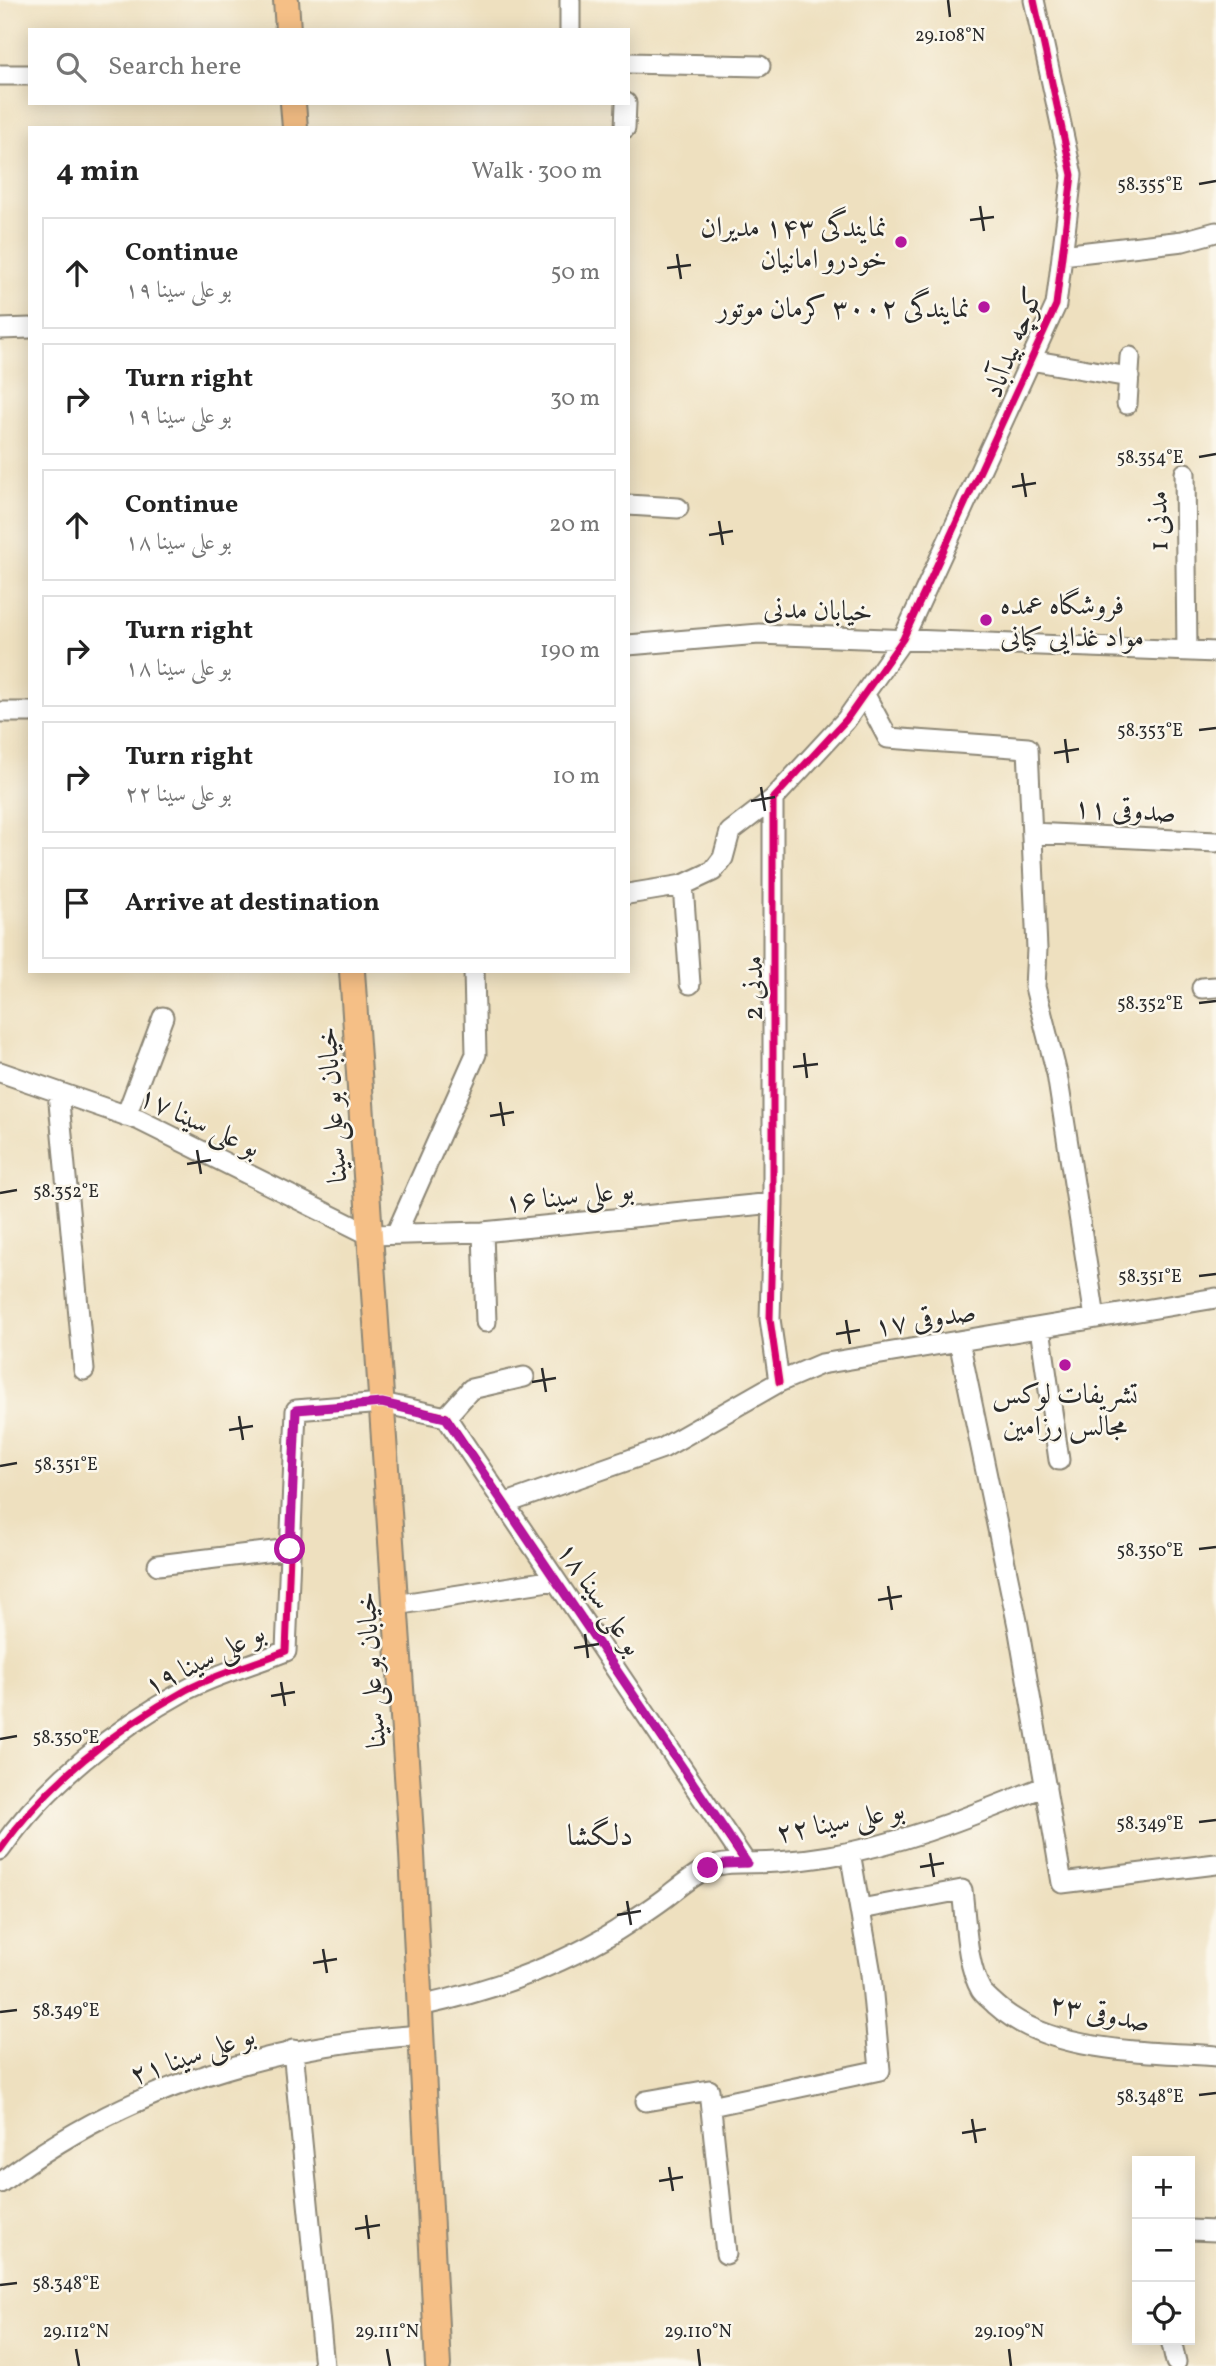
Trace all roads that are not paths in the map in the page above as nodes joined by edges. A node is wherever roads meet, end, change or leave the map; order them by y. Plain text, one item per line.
1 (286, 0) edge
2 (570, 0) edge
3 (1034, 0) edge
4 (288, 28) edge
5 (570, 28) edge
6 (630, 63) edge
7 (760, 66) dead end
8 (0, 75) edge
9 (28, 75) edge
10 (293, 105) edge
11 (626, 105) edge
12 (295, 126) edge
13 (625, 126) edge
14 (1216, 232) edge
15 (1062, 255) junction
16 (28, 328) edge
17 (0, 329) edge
18 (1130, 357) dead end
19 (1030, 360) junction
20 (1129, 377) junction
21 (1127, 404) dead end
22 (1185, 473) dead end
23 (630, 505) edge
24 (678, 508) dead end
25 (903, 639) junction
26 (630, 645) edge
27 (1188, 651) junction
28 (1216, 652) edge
29 (865, 695) junction
30 (0, 712) edge
31 (28, 712) edge
32 (773, 799) junction
33 (1032, 833) junction
34 (1216, 842) edge
35 (683, 885) junction
36 (630, 894) edge
37 (352, 973) edge
38 (474, 973) edge
39 (690, 985) dead end
40 (163, 1017) dead end
41 (1, 1076) edge
42 (58, 1093) junction
43 (126, 1116) junction
44 (773, 1203) junction
45 (483, 1232) junction
46 (396, 1234) junction
47 (370, 1235) junction
48 (1216, 1298) edge
49 (1094, 1318) junction
50 (486, 1322) dead end
51 (1040, 1328) junction
52 (958, 1341) junction
53 (84, 1370) dead end
54 (524, 1377) dead end
55 (779, 1382) junction
56 (382, 1403) junction
57 (446, 1418) junction
58 (1059, 1460) dead end
59 (504, 1504) junction
60 (290, 1549) junction
61 (158, 1565) dead end
62 (555, 1580) junction
63 (396, 1605) junction
64 (1045, 1786) junction
65 (0, 1850) edge
66 (850, 1852) junction
67 (747, 1863) junction
68 (1216, 1864) edge
69 (861, 1909) junction
70 (420, 2006) junction
71 (421, 2035) junction
72 (293, 2050) junction
73 (1216, 2056) edge
74 (646, 2101) dead end
75 (711, 2106) junction
76 (0, 2183) edge
77 (1195, 2230) edge
78 (1216, 2231) edge
79 (726, 2254) dead end
80 (1172, 2345) edge
81 (1176, 2362) dead end
82 (324, 2366) edge
83 (438, 2366) edge

1 - 4 main road
2 - 5 street
3 - 15 street, کوچه بیدآباد
6 - 7 street
8 - 9 street
10 - 12 main road
11 - 13 street
14 - 15 street
15 - 19 street, کوچه بیدآباد
16 - 17 street
18 - 20 street
19 - 20 street
19 - 25 street, کوچه بیدآباد
20 - 21 street
22 - 27 street, مدنی 1
23 - 24 street
25 - 26 street, خیابان مدنی
25 - 27 street, خیابان مدنی
25 - 29 street
27 - 28 street, خیابان مدنی
29 - 32 street
29 - 33 street
30 - 31 street
32 - 35 street
32 - 44 street, مدنی 2
33 - 34 street, صدوقی ۱۱
33 - 49 street
35 - 36 street
35 - 39 street
37 - 47 main road, خیابان بو علی سینا
38 - 46 street
40 - 43 street
41 - 42 street, بو علی سینا ۱۷
42 - 43 street, بو علی سینا ۱۷
42 - 53 street
43 - 47 street, بو علی سینا ۱۷
44 - 45 street, بو علی سینا ۱۶
44 - 55 street, مدنی 2
45 - 46 street, بو علی سینا ۱۶
45 - 50 street
46 - 47 street, بو علی سینا ۱۶
47 - 56 main road, خیابان بو علی سینا
48 - 49 street, صدوقی ۱۷
49 - 51 street, صدوقی ۱۷
51 - 52 street, صدوقی ۱۷
51 - 58 street
52 - 55 street, صدوقی ۱۷
52 - 64 street
54 - 57 street
55 - 59 street, صدوقی ۱۷
56 - 57 street
56 - 60 street, بو علی سینا ۱۹
56 - 63 main road, خیابان بو علی سینا
57 - 59 street, بو علی سینا ۱۸
59 - 62 street, بو علی سینا ۱۸
60 - 61 street
60 - 65 street, بو علی سینا ۱۹
62 - 63 street
62 - 67 street, بو علی سینا ۱۸
63 - 70 main road, خیابان بو علی سینا
64 - 66 street, بو علی سینا ۲۲
64 - 68 street
66 - 67 street, بو علی سینا ۲۲
66 - 69 street
67 - 70 street, بو علی سینا ۲۲
69 - 73 street, صدوقی ۲۳
69 - 75 street
70 - 71 main road, خیابان بو علی سینا
71 - 72 street, بو علی سینا ۲۱
71 - 83 main road, خیابان بو علی سینا
72 - 76 street, بو علی سینا ۲۱
72 - 82 street
74 - 75 street
75 - 79 street
77 - 78 street
80 - 81 street

